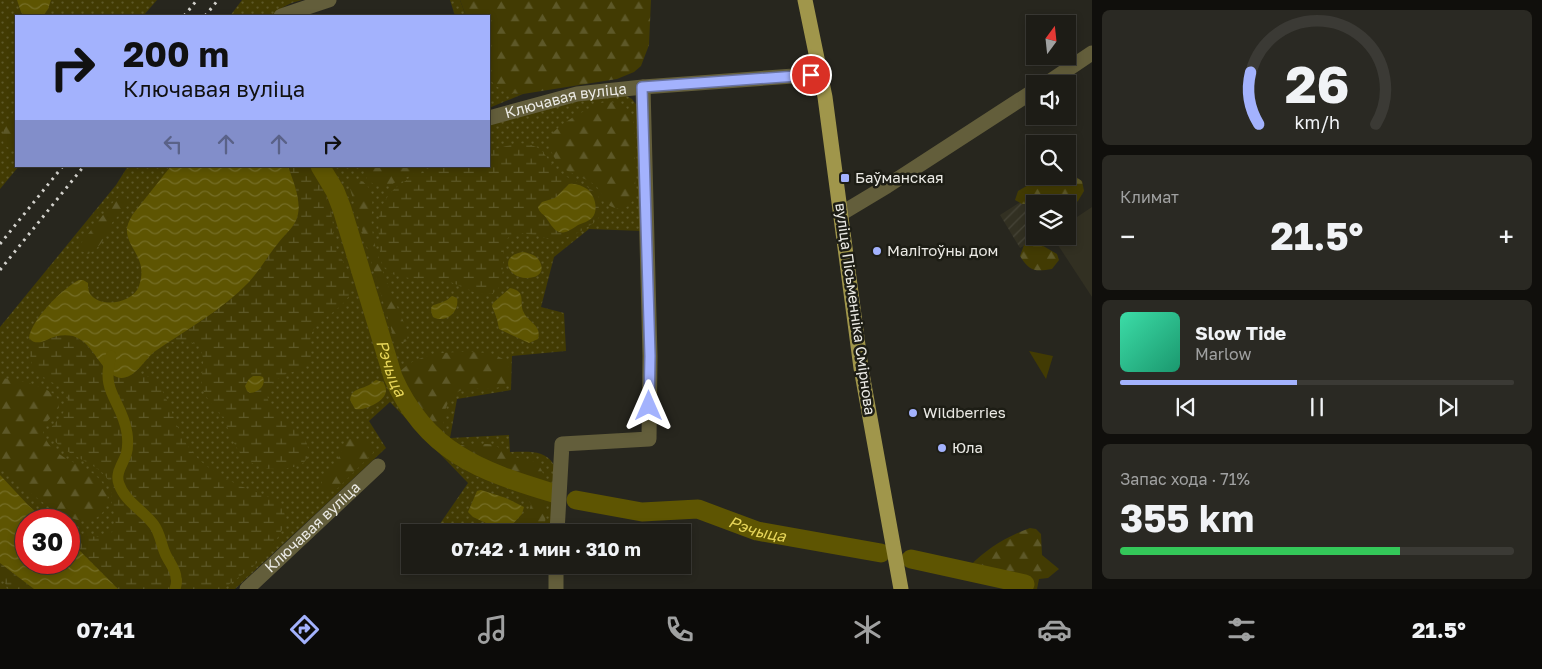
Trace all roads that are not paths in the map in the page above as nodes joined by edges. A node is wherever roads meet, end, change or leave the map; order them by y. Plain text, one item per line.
1 (330, 0) edge
2 (805, 0) edge
3 (284, 15) edge
4 (1092, 53) edge
5 (821, 74) junction
6 (1059, 75) edge
7 (642, 87) junction
8 (1026, 96) edge
9 (490, 118) edge
10 (842, 213) junction
11 (378, 466) dead end
12 (557, 524) edge
13 (556, 574) edge
14 (247, 589) edge
15 (556, 589) edge
16 (901, 589) edge

1 - 3 street
2 - 5 main road, вуліца Пісьменніка Смірнова
4 - 6 street
5 - 7 street, Ключавая вуліца
5 - 10 main road, вуліца Пісьменніка Смірнова
7 - 9 street, Ключавая вуліца
7 - 12 street, Ключавая вуліца
8 - 10 street
10 - 16 main road, вуліца Пісьменніка Смірнова
11 - 14 street, Ключавая вуліца
13 - 15 street

